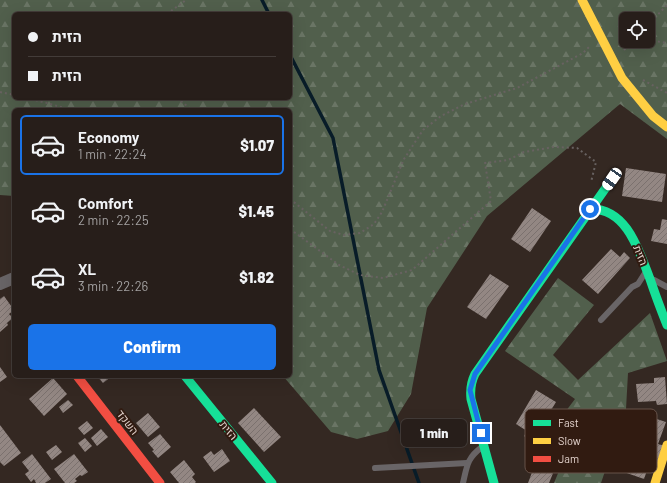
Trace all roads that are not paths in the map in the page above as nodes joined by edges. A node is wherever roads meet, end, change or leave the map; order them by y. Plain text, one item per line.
1 (582, 0) edge
2 (667, 127) edge
3 (612, 179) dead end
4 (590, 209) junction
5 (648, 274) junction
6 (12, 279) edge
7 (0, 284) edge
8 (667, 286) edge
9 (602, 320) dead end
10 (667, 325) edge
11 (79, 378) edge
12 (187, 378) edge
13 (484, 445) junction
14 (667, 445) edge
15 (467, 463) junction
16 (376, 468) dead end
17 (160, 483) edge
18 (272, 483) edge
19 (463, 483) edge
20 (494, 483) edge
21 (655, 483) edge

1 - 2 street
3 - 4 street
4 - 5 street, הזית
4 - 13 street
5 - 8 lane
5 - 9 lane
5 - 10 street, הזית
6 - 7 street
11 - 17 street, השקד
12 - 18 street, הזית
13 - 15 lane
13 - 20 street
14 - 21 street
15 - 16 lane
15 - 19 lane

